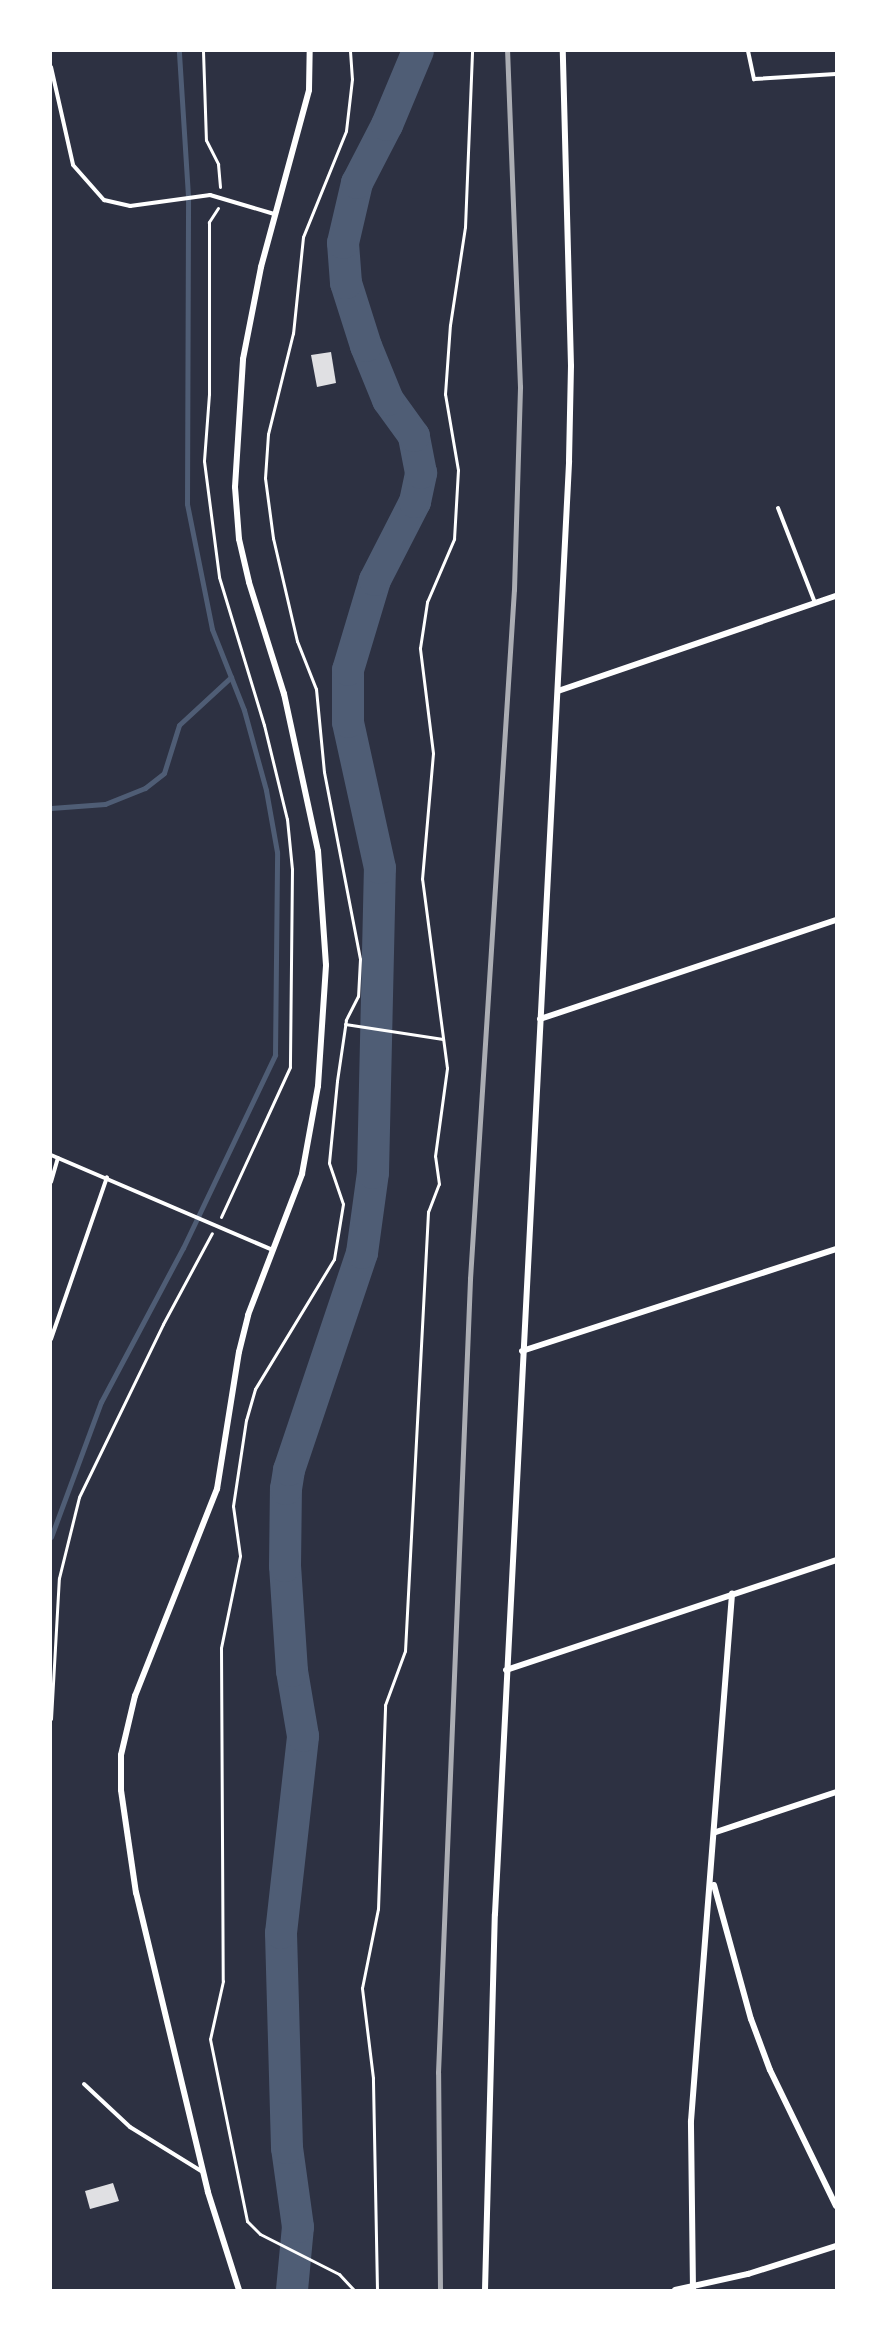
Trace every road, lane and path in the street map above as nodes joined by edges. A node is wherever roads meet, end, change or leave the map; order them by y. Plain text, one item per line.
1 (203, 51) edge
2 (310, 51) edge
3 (350, 51) edge
4 (472, 51) edge
5 (563, 51) edge
6 (748, 51) edge
7 (51, 67) edge
8 (836, 74) edge
9 (220, 197) junction
10 (274, 214) junction
11 (778, 508) dead end
12 (836, 596) edge
13 (815, 603) junction
14 (558, 691) junction
15 (836, 920) edge
16 (540, 1019) junction
17 (345, 1024) junction
18 (443, 1039) junction
19 (51, 1155) edge
20 (58, 1158) junction
21 (107, 1177) junction
22 (51, 1182) edge
23 (217, 1224) junction
24 (836, 1249) edge
25 (273, 1251) junction
26 (51, 1339) edge
27 (522, 1351) junction
28 (836, 1560) edge
29 (732, 1594) junction
30 (506, 1670) junction
31 (51, 1719) edge
32 (836, 1792) edge
33 (716, 1832) junction
34 (713, 1879) junction
35 (84, 2084) dead end
36 (203, 2172) junction
37 (836, 2206) edge
38 (836, 2246) edge
39 (693, 2289) edge
40 (239, 2290) edge
41 (354, 2290) edge
42 (377, 2290) edge
43 (484, 2290) edge
44 (675, 2290) edge

1 - 9 path
2 - 10 street
3 - 17 path
4 - 18 path
5 - 14 street
6 - 8 lane
7 - 9 lane
9 - 10 lane
9 - 23 path
10 - 25 street
11 - 13 lane
12 - 13 street
13 - 14 street
14 - 16 street
15 - 16 street
16 - 27 street
17 - 18 path
17 - 41 path
18 - 42 path
19 - 20 lane
20 - 21 lane
20 - 22 lane
21 - 23 lane
21 - 26 lane
23 - 25 lane
23 - 31 path
24 - 27 street
25 - 36 street
27 - 30 street
28 - 29 street
29 - 30 street
29 - 33 street
30 - 43 street
32 - 33 street
33 - 34 street
34 - 37 street
34 - 39 street
35 - 36 lane
36 - 40 street
38 - 39 street
39 - 44 street

